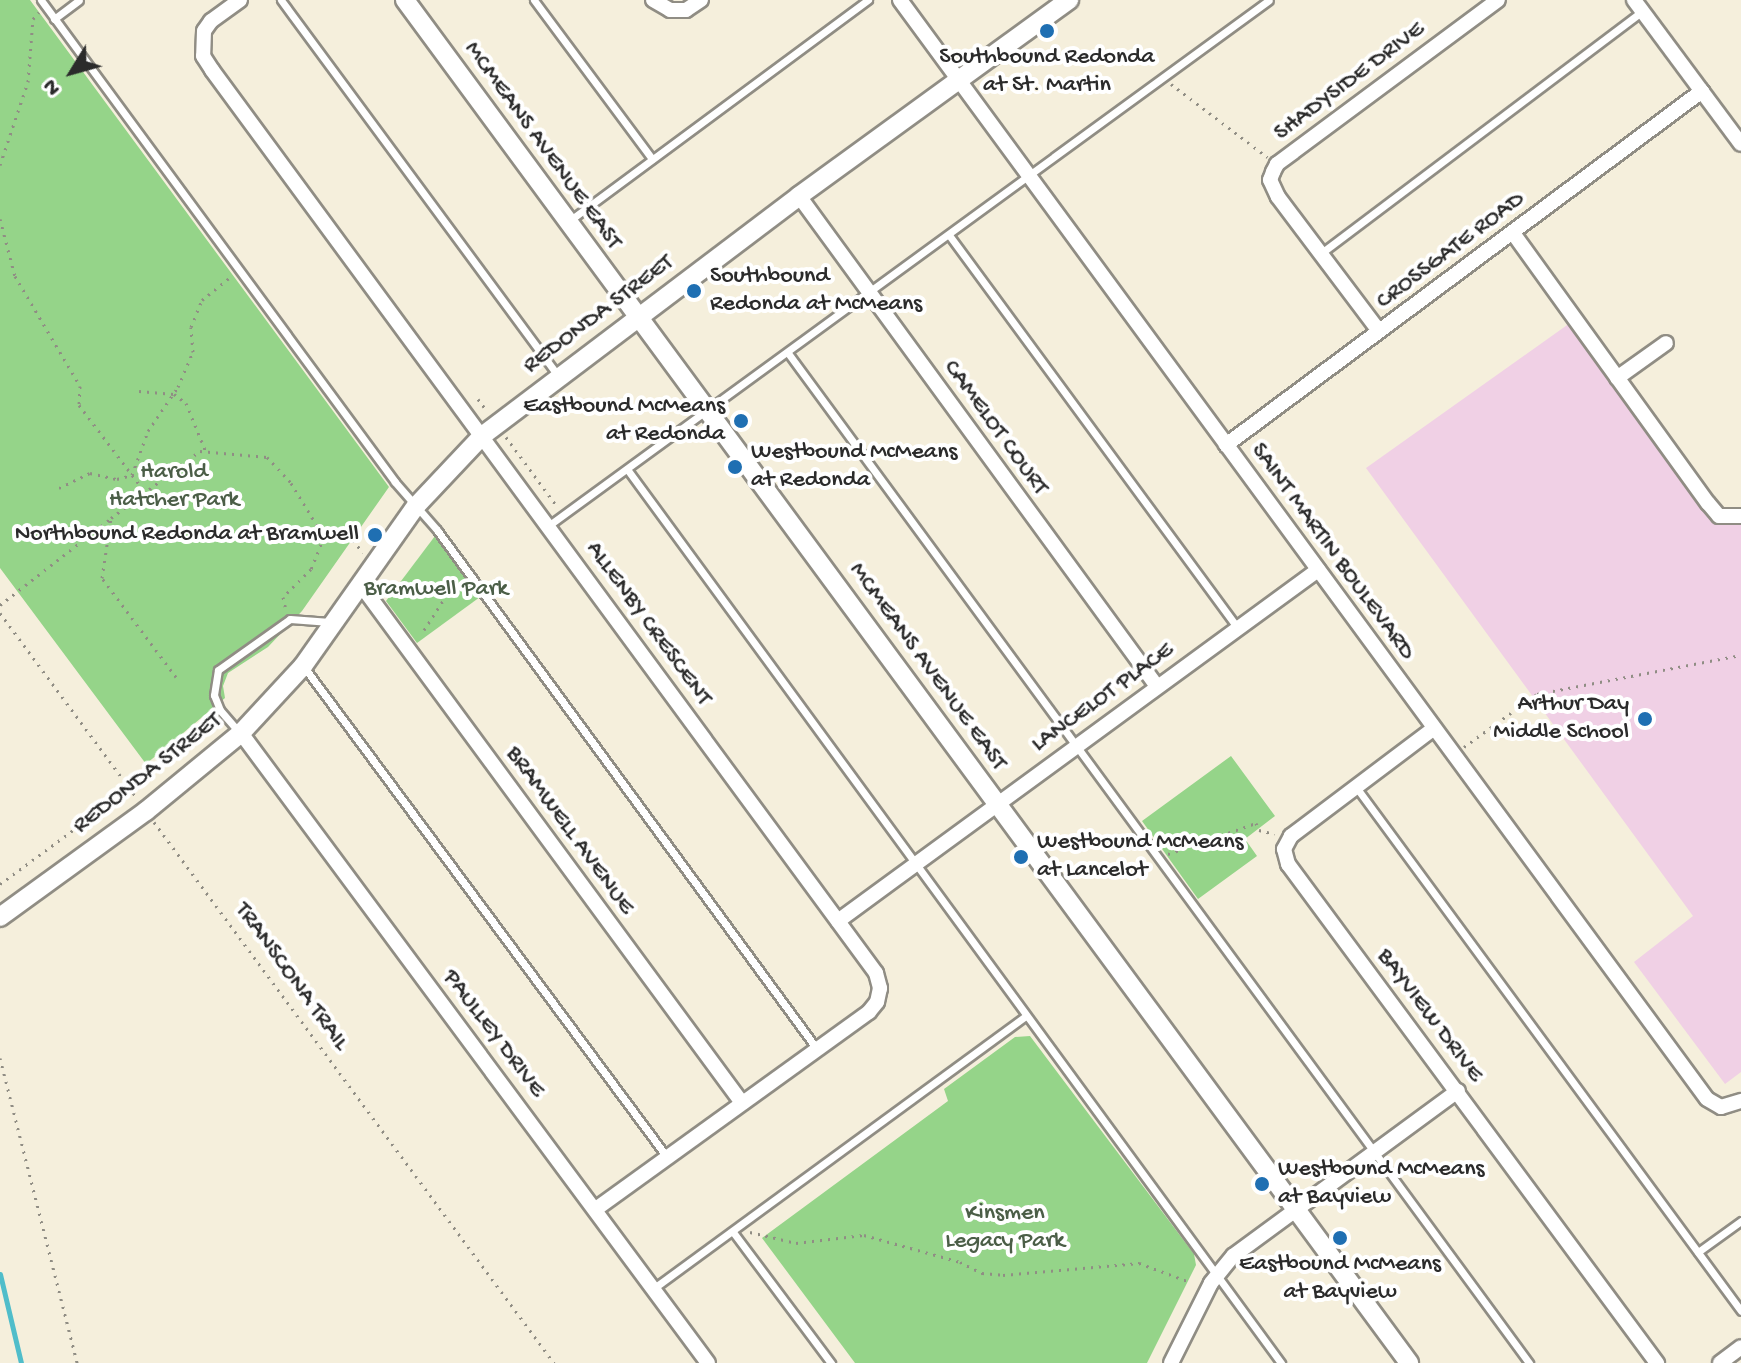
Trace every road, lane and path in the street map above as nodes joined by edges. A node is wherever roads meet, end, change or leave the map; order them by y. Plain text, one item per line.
1 (79, 0) edge
2 (240, 0) edge
3 (281, 0) edge
4 (405, 0) edge
5 (534, 0) edge
6 (653, 0) edge
7 (701, 0) edge
8 (868, 0) edge
9 (900, 0) edge
10 (1069, 0) edge
11 (1269, 0) edge
12 (1498, 0) edge
13 (43, 3) edge
14 (1638, 6) edge
15 (54, 19) junction
16 (1162, 77) junction
17 (958, 81) junction
18 (1702, 91) junction
19 (1741, 144) edge
20 (652, 159) junction
21 (1277, 164) junction
22 (0, 165) edge
23 (1028, 175) junction
24 (799, 196) junction
25 (0, 219) edge
26 (567, 222) junction
27 (1513, 233) junction
28 (949, 235) junction
29 (1320, 254) junction
30 (239, 270) junction
31 (869, 293) junction
32 (637, 317) junction
33 (1379, 331) junction
34 (1666, 343) dead end
35 (788, 353) junction
36 (558, 376) junction
37 (1617, 378) junction
38 (139, 391) dead end
39 (174, 394) junction
40 (478, 399) dead end
41 (710, 411) junction
42 (489, 430) junction
43 (1226, 445) junction
44 (206, 452) junction
45 (627, 469) junction
46 (132, 475) junction
47 (59, 488) dead end
48 (145, 492) junction
49 (416, 506) junction
50 (564, 515) junction
51 (1741, 516) edge
52 (111, 518) junction
53 (548, 526) junction
54 (353, 540) dead end
55 (365, 556) dead end
56 (1318, 570) junction
57 (380, 576) dead end
58 (361, 585) junction
59 (391, 592) dead end
60 (448, 593) dead end
61 (0, 605) edge
62 (0, 613) edge
63 (287, 614) dead end
64 (334, 623) junction
65 (1237, 627) junction
66 (424, 630) dead end
67 (1741, 655) edge
68 (303, 666) junction
69 (176, 677) dead end
70 (1156, 685) junction
71 (1433, 729) junction
72 (241, 733) junction
73 (1074, 745) junction
74 (1453, 755) junction
75 (1355, 787) junction
76 (129, 788) junction
77 (998, 803) junction
78 (146, 811) junction
79 (1290, 838) junction
80 (915, 864) junction
81 (1161, 864) junction
82 (0, 884) edge
83 (0, 917) edge
84 (838, 921) junction
85 (1025, 1016) junction
86 (817, 1049) junction
87 (0, 1058) edge
88 (1458, 1091) junction
89 (1741, 1101) edge
90 (742, 1103) junction
91 (1374, 1155) junction
92 (667, 1157) junction
93 (596, 1209) junction
94 (1297, 1211) junction
95 (1741, 1221) edge
96 (735, 1230) junction
97 (1698, 1252) junction
98 (1217, 1276) junction
99 (1190, 1282) dead end
100 (654, 1288) junction
101 (1741, 1311) edge
102 (1741, 1347) edge
103 (77, 1363) edge
104 (554, 1363) edge
105 (708, 1363) edge
106 (831, 1363) edge
107 (1171, 1363) edge
108 (1281, 1363) edge
109 (1409, 1363) edge
110 (1529, 1363) edge
111 (1657, 1363) edge
112 (1720, 1363) edge

1 - 15 lane
2 - 42 street, ALLENBY CRESCENT
3 - 36 lane
4 - 26 street, MCMEANS AVENUE EAST
5 - 20 lane
6 - 7 street
8 - 20 lane
9 - 17 street, SAINT MARTIN BOULEVARD
10 - 17 street, REDONDA STREET
11 - 16 lane
12 - 21 street, SHADYSIDE DRIVE
13 - 15 lane
13 - 22 path
14 - 18 street
14 - 29 lane
15 - 30 lane
16 - 21 path
16 - 23 lane
17 - 23 street, SAINT MARTIN BOULEVARD
17 - 24 street, REDONDA STREET
18 - 19 street
18 - 27 street, CROSSGATE ROAD
20 - 26 lane
21 - 29 street, SHADYSIDE DRIVE
23 - 28 lane
23 - 43 street, SAINT MARTIN BOULEVARD
24 - 31 street, CAMELOT COURT
24 - 32 street, REDONDA STREET
25 - 46 path
26 - 32 street, MCMEANS AVENUE EAST
27 - 33 street, CROSSGATE ROAD
27 - 37 street
28 - 31 lane
28 - 65 lane
29 - 33 street, SHADYSIDE DRIVE
30 - 39 path
30 - 49 lane
31 - 35 lane
31 - 70 street, CAMELOT COURT
32 - 36 street, REDONDA STREET
32 - 41 street, MCMEANS AVENUE EAST
33 - 43 street, CROSSGATE ROAD
34 - 37 street
35 - 41 lane
35 - 73 lane
36 - 42 street, REDONDA STREET
37 - 51 street
38 - 39 path
39 - 44 path
39 - 46 path
40 - 42 path
41 - 45 lane
41 - 77 street, MCMEANS AVENUE EAST
42 - 49 street, REDONDA STREET
42 - 50 path
42 - 53 street, ALLENBY CRESCENT
43 - 56 street, SAINT MARTIN BOULEVARD
44 - 48 path
44 - 63 path
45 - 50 lane
45 - 80 lane
46 - 47 path
46 - 48 path
48 - 52 path
49 - 58 street, REDONDA STREET
49 - 86 lane
50 - 53 lane
52 - 61 path
52 - 69 path
53 - 84 street, ALLENBY CRESCENT
54 - 55 path
56 - 65 street, LANCELOT PLACE
56 - 71 street, SAINT MARTIN BOULEVARD
57 - 59 path
58 - 64 street, REDONDA STREET
58 - 90 street, BRAMWELL AVENUE
60 - 66 path
62 - 76 path, TRANSCONA TRAIL
64 - 68 street, REDONDA STREET
64 - 72 lane
65 - 70 street, LANCELOT PLACE
67 - 74 path
68 - 72 street, REDONDA STREET
68 - 92 lane
70 - 73 street, LANCELOT PLACE
71 - 74 street, SAINT MARTIN BOULEVARD
71 - 75 street
72 - 78 street, REDONDA STREET
72 - 93 street, PAULLEY DRIVE
73 - 77 street, LANCELOT PLACE
73 - 81 lane
74 - 89 street, SAINT MARTIN BOULEVARD
75 - 79 street
75 - 97 lane
76 - 78 path, TRANSCONA TRAIL
76 - 82 path
77 - 80 street, LANCELOT PLACE
77 - 94 street, MCMEANS AVENUE EAST
78 - 83 street, REDONDA STREET
78 - 104 path, TRANSCONA TRAIL
79 - 81 path
79 - 88 street, BAYVIEW DRIVE
80 - 84 street, LANCELOT PLACE
80 - 85 lane
81 - 91 lane
84 - 86 street, ALLENBY CRESCENT
85 - 96 lane
85 - 98 lane
86 - 90 street, ALLENBY CRESCENT
87 - 103 path
88 - 91 street
88 - 111 street, BAYVIEW DRIVE
90 - 92 street, ALLENBY CRESCENT
91 - 94 street
91 - 110 lane
92 - 93 street, ALLENBY CRESCENT
93 - 100 street, PAULLEY DRIVE
94 - 98 street
94 - 109 street, MCMEANS AVENUE EAST
95 - 97 lane
96 - 99 path
96 - 100 lane
96 - 106 lane
97 - 101 lane
98 - 107 street
98 - 108 lane
100 - 105 street, PAULLEY DRIVE
102 - 112 street

